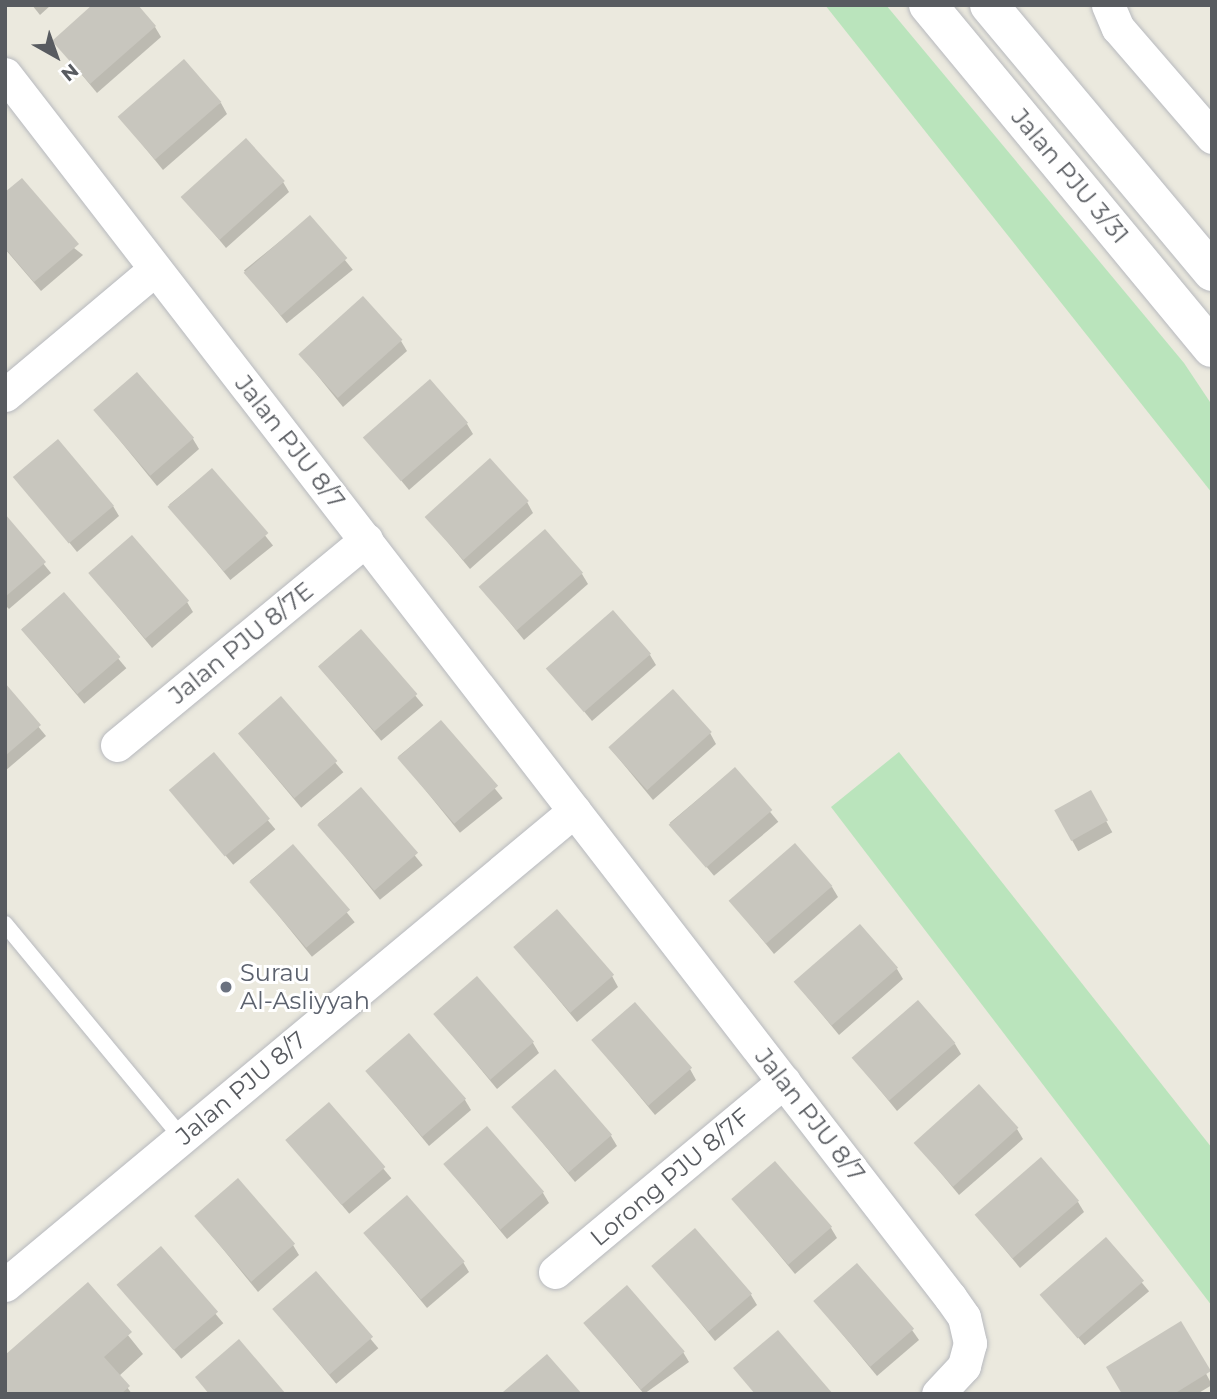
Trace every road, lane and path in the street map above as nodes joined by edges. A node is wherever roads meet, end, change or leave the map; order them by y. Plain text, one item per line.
1 (928, 5) edge
2 (989, 5) edge
3 (1108, 5) edge
4 (5, 74) edge
5 (1212, 137) edge
6 (155, 269) junction
7 (1212, 272) edge
8 (1212, 348) edge
9 (5, 396) edge
10 (366, 540) junction
11 (117, 745) dead end
12 (574, 811) junction
13 (5, 924) edge
14 (784, 1081) junction
15 (182, 1138) junction
16 (555, 1272) dead end
17 (5, 1285) edge
18 (938, 1394) edge

1 - 8 street, Jalan PJU 3/31
2 - 7 street, Jalan PJU 3/31
3 - 5 street
4 - 6 street, Jalan PJU 8/7
6 - 9 street
6 - 10 street, Jalan PJU 8/7
10 - 11 street, Jalan PJU 8/7E
10 - 12 street, Jalan PJU 8/7
12 - 14 street, Jalan PJU 8/7
12 - 15 street, Jalan PJU 8/7
13 - 15 lane
14 - 16 street, Lorong PJU 8/7F
14 - 18 street, Jalan PJU 8/7
15 - 17 street, Jalan PJU 8/7

